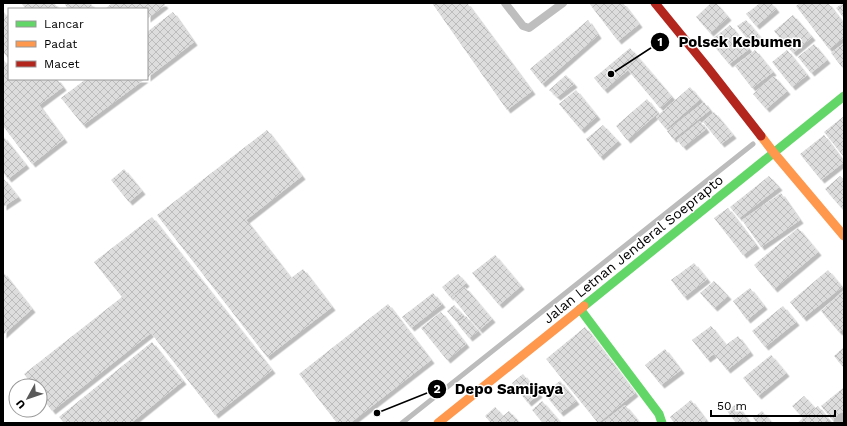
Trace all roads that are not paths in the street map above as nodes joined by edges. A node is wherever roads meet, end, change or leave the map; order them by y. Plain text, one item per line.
1 (505, 3) edge
2 (563, 3) edge
3 (655, 3) edge
4 (844, 96) edge
5 (774, 153) junction
6 (844, 236) edge
7 (580, 309) junction
8 (844, 421) edge
9 (438, 423) edge
10 (662, 423) edge
11 (842, 423) edge

1 - 2 lane
3 - 5 street
4 - 5 street, Jalan Letnan Jenderal Soeprapto
5 - 6 street
5 - 7 street, Jalan Letnan Jenderal Soeprapto
7 - 9 street, Jalan Letnan Jenderal Soeprapto
7 - 10 street
8 - 11 street

